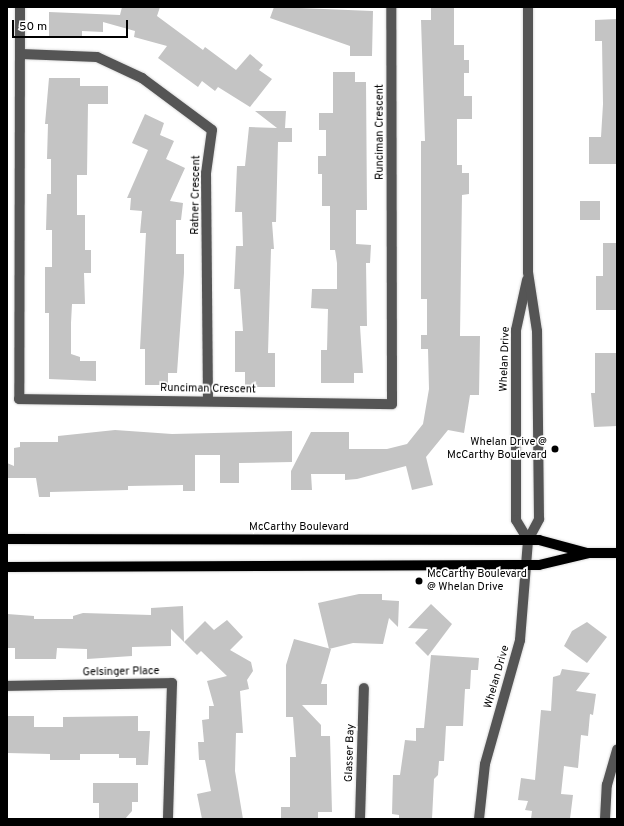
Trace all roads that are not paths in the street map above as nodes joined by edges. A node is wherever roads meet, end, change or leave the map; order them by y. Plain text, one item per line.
1 (20, 7) edge
2 (391, 7) edge
3 (528, 7) edge
4 (21, 54) junction
5 (528, 272) junction
6 (208, 401) junction
7 (7, 539) edge
8 (528, 540) junction
9 (617, 553) edge
10 (589, 554) junction
11 (527, 565) junction
12 (7, 567) edge
13 (7, 686) edge
14 (364, 688) dead end
15 (617, 749) edge
16 (168, 819) edge
17 (360, 819) edge
18 (479, 819) edge
19 (605, 819) edge

1 - 4 street, Runciman Crescent
2 - 6 street, Runciman Crescent
3 - 5 street, Whelan Drive
4 - 6 street, Ratner Crescent
4 - 6 street, Runciman Crescent
5 - 8 street, Whelan Drive
5 - 8 street, Whelan Drive
7 - 8 main road, McCarthy Boulevard
8 - 10 main road, McCarthy Boulevard
8 - 11 street, Whelan Drive
9 - 10 main road, McCarthy Boulevard
10 - 11 main road, McCarthy Boulevard
11 - 12 main road, McCarthy Boulevard
11 - 18 street, Whelan Drive
13 - 16 street, Gelsinger Place
14 - 17 street, Glasser Bay
15 - 19 street

